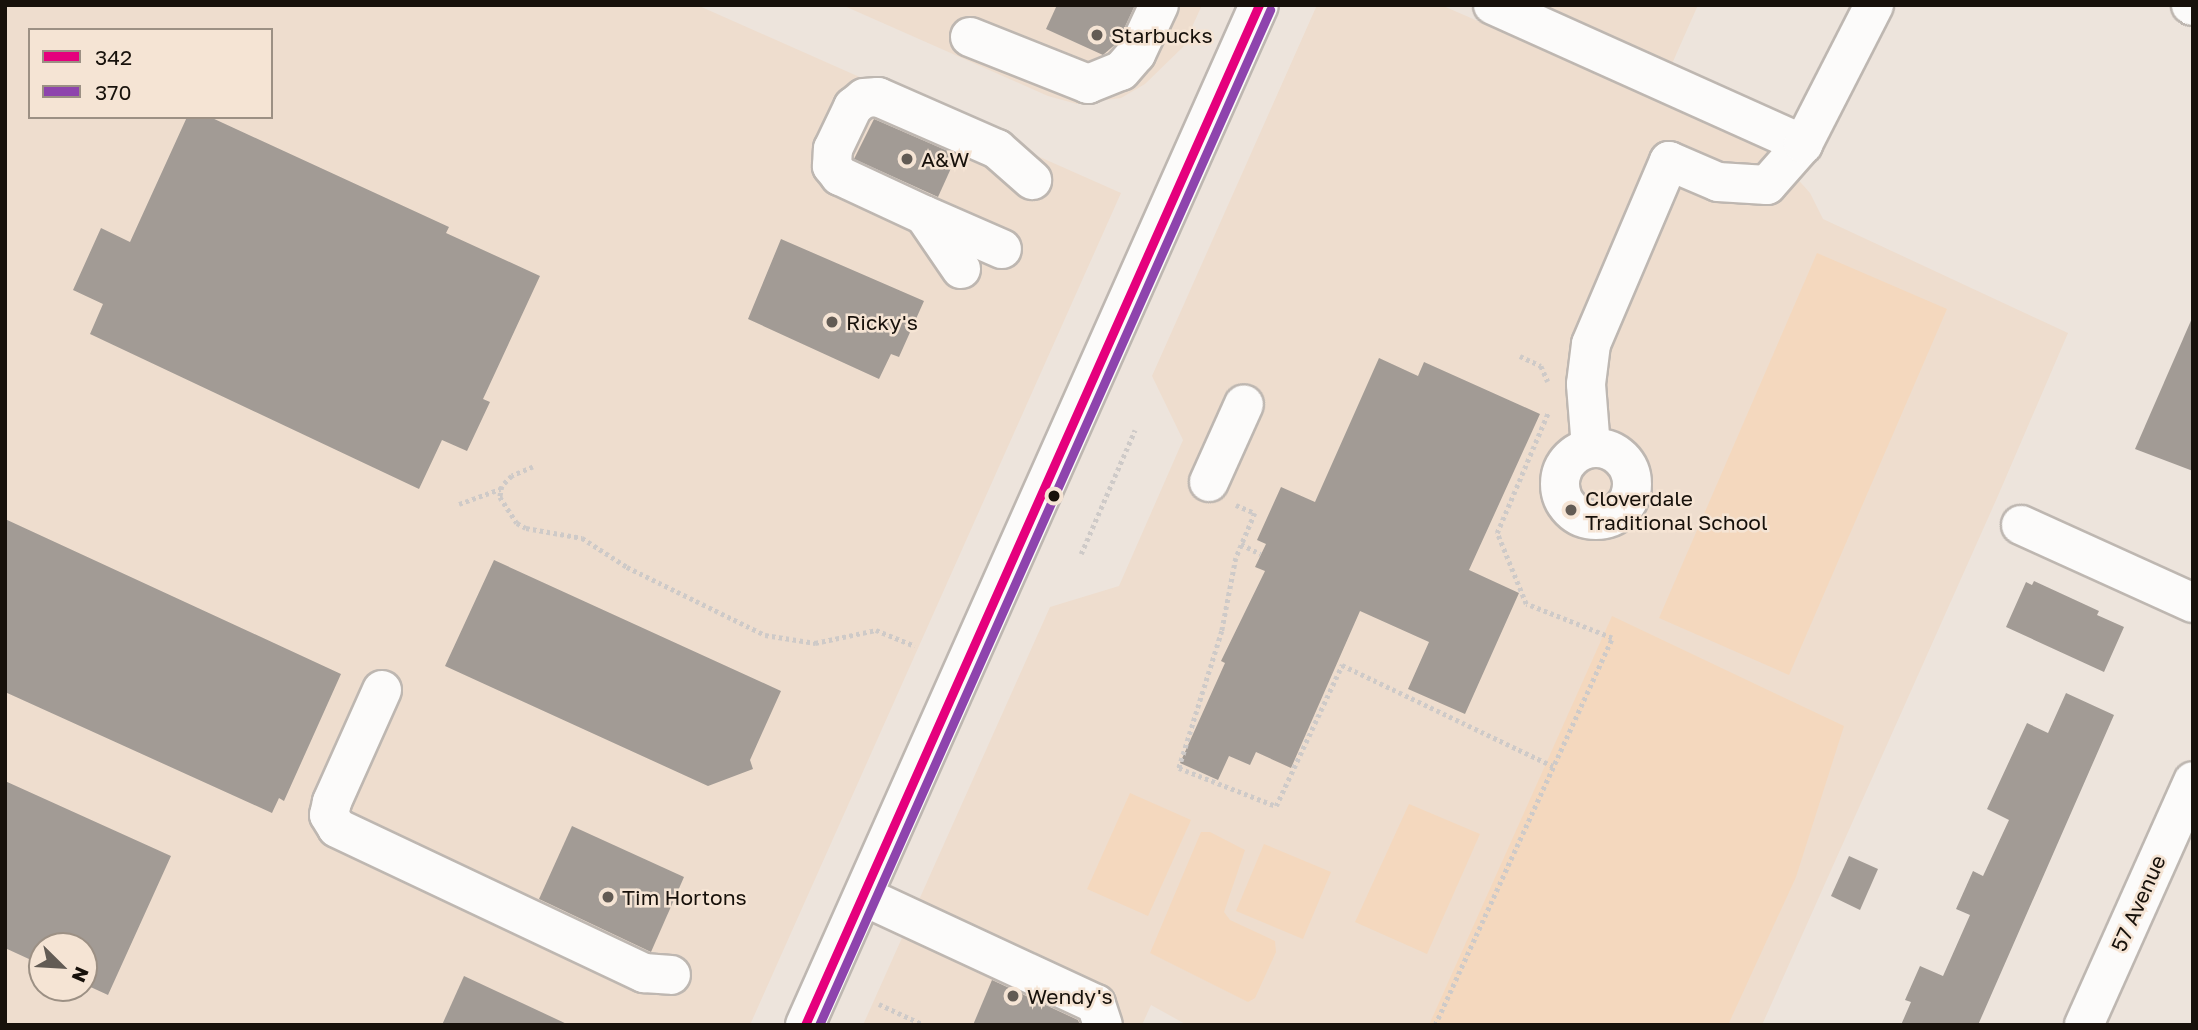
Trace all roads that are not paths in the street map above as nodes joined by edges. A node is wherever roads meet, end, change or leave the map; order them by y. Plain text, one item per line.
1 (1159, 5) edge
2 (1259, 5) edge
3 (1493, 5) edge
4 (1874, 5) edge
5 (971, 37) dead end
6 (1803, 144) junction
7 (1032, 180) dead end
8 (924, 215) junction
9 (1002, 249) dead end
10 (961, 269) dead end
11 (1244, 404) dead end
12 (1591, 448) dead end
13 (1209, 482) dead end
14 (2021, 525) dead end
15 (2193, 603) edge
16 (382, 690) dead end
17 (2193, 781) edge
18 (863, 897) junction
19 (671, 975) dead end
20 (804, 1025) edge
21 (1103, 1025) edge
22 (2084, 1025) edge

1 - 5 main road
2 - 18 main road
3 - 6 main road
4 - 6 main road
6 - 12 main road
7 - 8 main road
8 - 9 main road
8 - 10 main road
11 - 13 main road
14 - 15 main road
16 - 19 main road
17 - 22 main road, 57 Avenue
18 - 20 main road
18 - 21 main road

